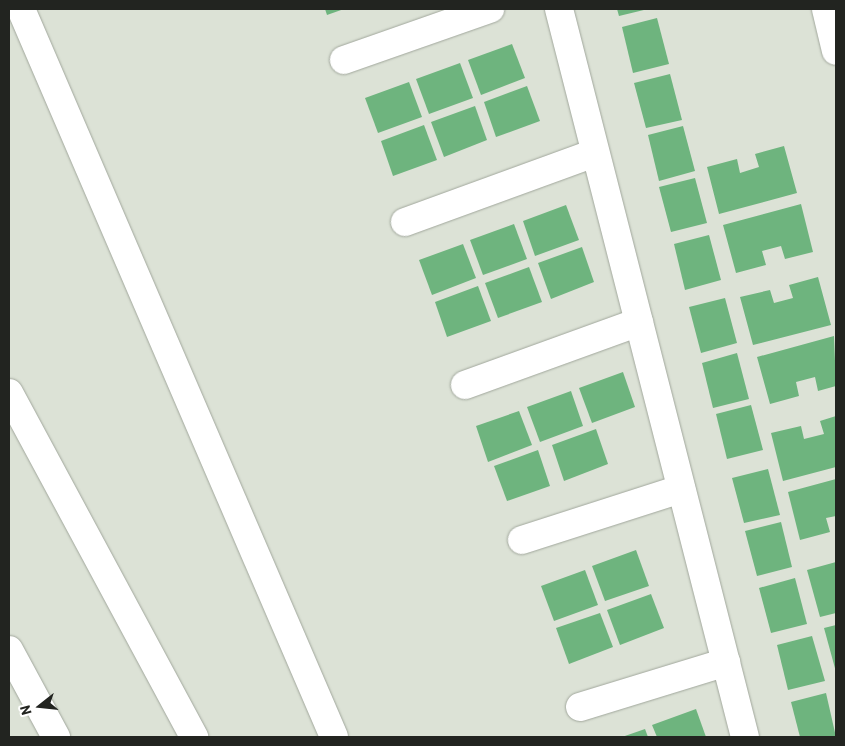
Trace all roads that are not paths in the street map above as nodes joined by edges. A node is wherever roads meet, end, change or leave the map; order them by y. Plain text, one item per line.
1 (21, 9) edge
2 (490, 9) edge
3 (559, 9) edge
4 (826, 9) edge
5 (836, 51) edge
6 (344, 60) dead end
7 (595, 153) junction
8 (405, 222) dead end
9 (639, 322) junction
10 (465, 385) dead end
11 (9, 393) edge
12 (680, 489) junction
13 (522, 540) dead end
14 (9, 650) edge
15 (726, 662) junction
16 (580, 707) dead end
17 (56, 737) edge
18 (194, 737) edge
19 (334, 737) edge
20 (745, 737) edge

1 - 19 street
2 - 6 street
3 - 7 street
4 - 5 street
7 - 8 street
7 - 9 street
9 - 10 street
9 - 12 street
11 - 18 street
12 - 13 street
12 - 15 street
14 - 17 street
15 - 16 street
15 - 20 street

